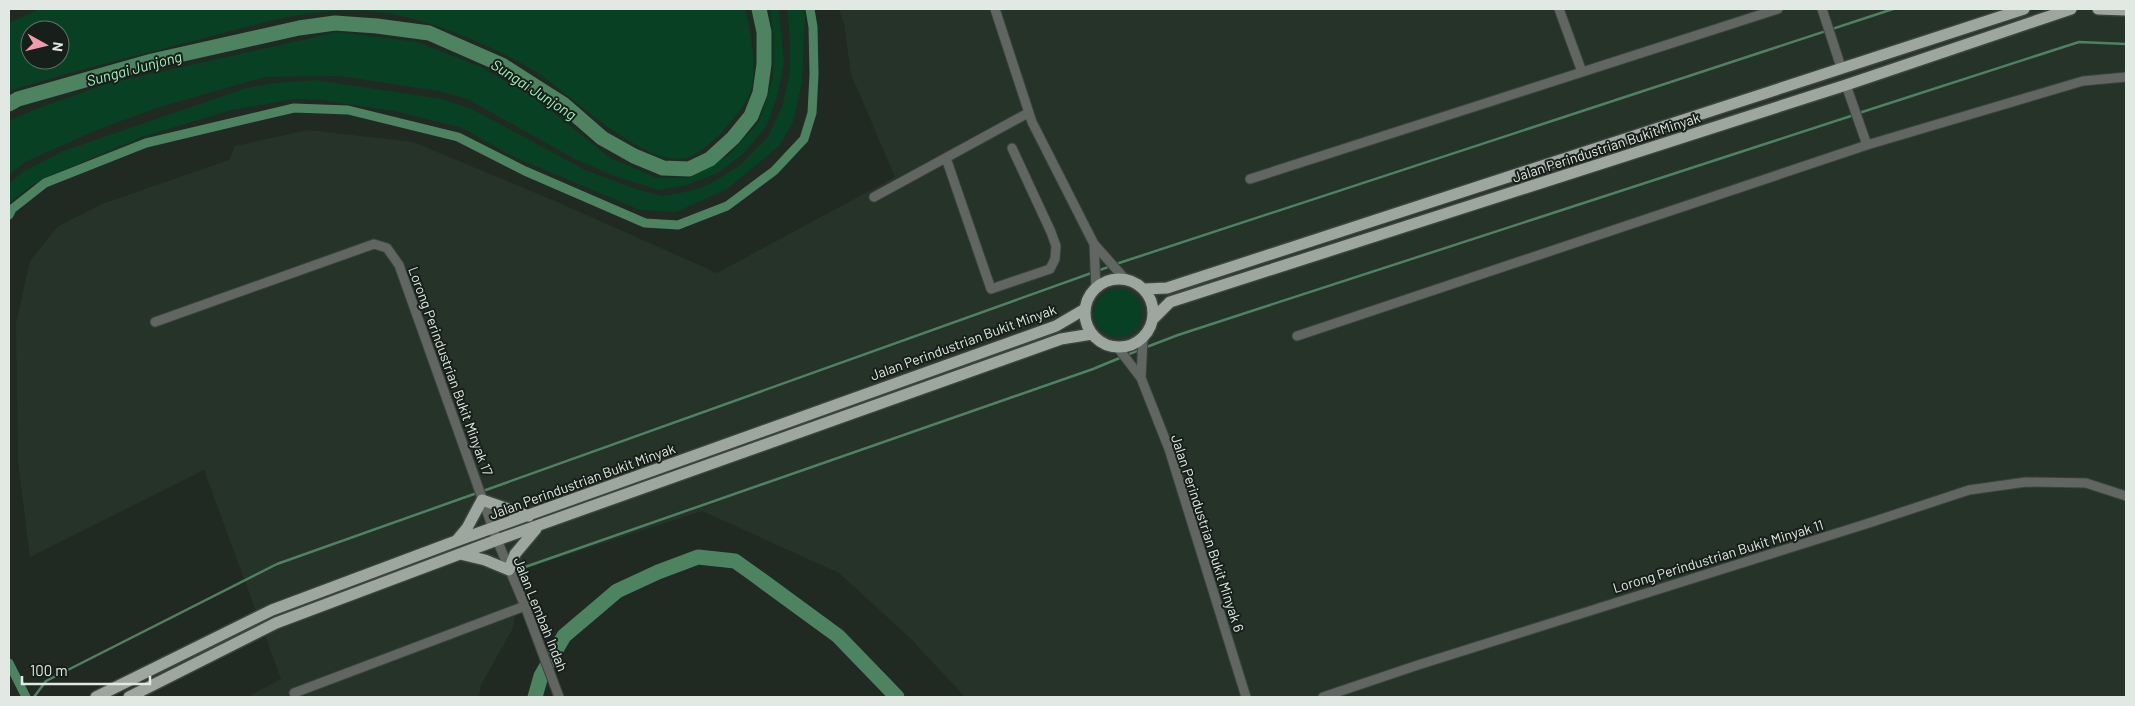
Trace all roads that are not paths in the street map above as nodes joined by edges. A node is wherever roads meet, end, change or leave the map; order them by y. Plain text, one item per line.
1 (995, 9) edge
2 (1559, 9) edge
3 (1778, 9) edge
4 (1822, 9) edge
5 (2024, 9) edge
6 (2071, 9) edge
7 (2098, 9) edge
8 (2126, 10) edge
9 (1840, 63) junction
10 (1582, 72) junction
11 (2126, 78) edge
12 (1847, 90) junction
13 (1028, 113) junction
14 (1867, 146) junction
15 (1012, 148) dead end
16 (946, 158) junction
17 (1250, 179) dead end
18 (874, 197) dead end
19 (1094, 244) junction
20 (1122, 275) junction
21 (1096, 283) junction
22 (1144, 290) junction
23 (1086, 309) junction
24 (1153, 319) junction
25 (155, 322) dead end
26 (1092, 334) junction
27 (1297, 336) dead end
28 (1143, 342) junction
29 (1121, 351) junction
30 (1141, 378) junction
31 (481, 494) junction
32 (2126, 496) edge
33 (529, 516) junction
34 (537, 527) junction
35 (493, 529) junction
36 (497, 540) junction
37 (456, 541) junction
38 (460, 554) junction
39 (509, 570) junction
40 (525, 606) junction
41 (294, 693) dead end
42 (558, 694) edge
43 (96, 697) edge
44 (129, 697) edge
45 (1246, 697) edge
46 (1323, 697) edge

1 - 13 street
2 - 10 street
3 - 10 street
4 - 9 street
5 - 9 main road, Jalan Perindustrian Bukit Minyak
6 - 12 main road, Jalan Perindustrian Bukit Minyak
7 - 8 main road
9 - 22 main road, Jalan Perindustrian Bukit Minyak
10 - 17 street
11 - 14 street
12 - 14 street
12 - 24 main road, Jalan Perindustrian Bukit Minyak
13 - 16 street
13 - 19 street
14 - 27 street
15 - 16 street
16 - 18 street
19 - 20 street
19 - 21 street
20 - 21 main road
20 - 22 main road
21 - 23 main road
22 - 24 main road
23 - 26 main road
23 - 33 main road, Jalan Perindustrian Bukit Minyak
24 - 28 main road
25 - 31 street, Lorong Perindustrian Bukit Minyak 17
26 - 29 main road
26 - 34 main road, Jalan Perindustrian Bukit Minyak
28 - 29 main road
28 - 30 street
29 - 30 street
30 - 45 street, Jalan Perindustrian Bukit Minyak 6
31 - 33 main road
31 - 35 street, Lorong Perindustrian Bukit Minyak 17
31 - 37 main road
32 - 46 street, Lorong Perindustrian Bukit Minyak 11
33 - 35 main road, Jalan Perindustrian Bukit Minyak
34 - 36 main road, Jalan Perindustrian Bukit Minyak
34 - 39 main road
35 - 36 street, Lorong Perindustrian Bukit Minyak 17
35 - 37 main road, Jalan Perindustrian Bukit Minyak
36 - 38 main road, Jalan Perindustrian Bukit Minyak
36 - 39 street, Jalan Lembah Indah
37 - 43 main road, Jalan Perindustrian Bukit Minyak
38 - 39 main road
38 - 44 main road, Jalan Perindustrian Bukit Minyak
39 - 40 street, Jalan Lembah Indah
40 - 41 street
40 - 42 street, Jalan Lembah Indah

